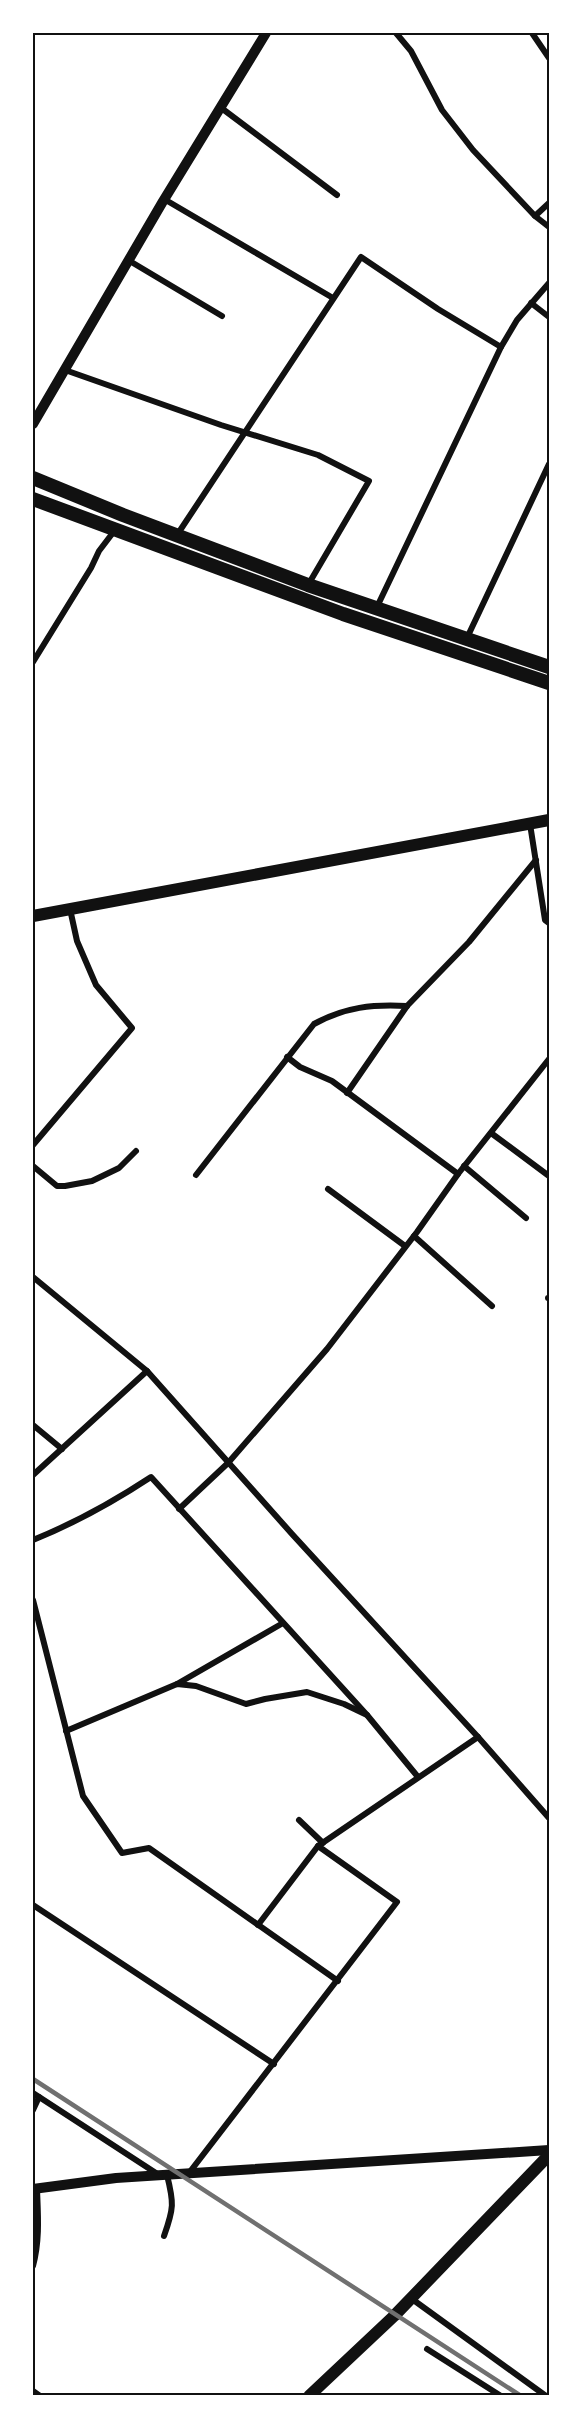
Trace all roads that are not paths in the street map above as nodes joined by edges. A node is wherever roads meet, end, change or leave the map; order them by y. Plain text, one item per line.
1 (266, 33) edge
2 (396, 33) edge
3 (532, 33) edge
4 (549, 58) edge
5 (220, 107) junction
6 (337, 195) dead end
7 (164, 199) junction
8 (549, 203) edge
9 (535, 216) junction
10 (549, 227) edge
11 (128, 261) junction
12 (549, 283) edge
13 (333, 298) junction
14 (531, 303) junction
15 (222, 316) dead end
16 (549, 317) edge
17 (501, 347) junction
18 (65, 370) junction
19 (33, 424) edge
20 (245, 432) junction
21 (549, 465) edge
22 (33, 478) edge
23 (33, 499) edge
24 (115, 529) junction
25 (177, 535) junction
26 (308, 585) junction
27 (376, 609) junction
28 (466, 640) junction
29 (33, 662) edge
30 (548, 666) edge
31 (549, 683) edge
32 (549, 820) edge
33 (530, 823) junction
34 (536, 860) junction
35 (70, 909) junction
36 (547, 915) edge
37 (33, 916) edge
38 (549, 923) edge
39 (407, 1006) junction
40 (286, 1057) junction
41 (549, 1059) edge
42 (347, 1093) junction
43 (491, 1132) junction
44 (33, 1144) edge
45 (136, 1151) dead end
46 (33, 1166) edge
47 (464, 1166) junction
48 (458, 1174) junction
49 (196, 1175) dead end
50 (549, 1176) edge
51 (328, 1189) dead end
52 (526, 1218) dead end
53 (414, 1236) junction
54 (405, 1246) junction
55 (33, 1277) edge
56 (492, 1306) dead end
57 (147, 1371) junction
58 (33, 1425) edge
59 (62, 1449) junction
60 (228, 1463) junction
61 (33, 1475) edge
62 (179, 1509) junction
63 (33, 1540) edge
64 (33, 1600) edge
65 (283, 1623) junction
66 (177, 1684) junction
67 (367, 1715) junction
68 (66, 1731) junction
69 (478, 1737) junction
70 (418, 1777) junction
71 (549, 1818) edge
72 (299, 1820) dead end
73 (321, 1845) junction
74 (33, 1905) edge
75 (258, 1925) junction
76 (338, 1981) junction
77 (274, 2064) junction
78 (36, 2095) edge
79 (33, 2110) edge
80 (549, 2150) edge
81 (549, 2155) edge
82 (189, 2174) junction
83 (163, 2175) junction
84 (35, 2189) edge
85 (164, 2236) dead end
86 (33, 2266) edge
87 (411, 2298) junction
88 (427, 2349) dead end
89 (33, 2391) edge
90 (40, 2396) edge
91 (309, 2396) edge
92 (501, 2396) edge
93 (546, 2396) edge

1 - 5 street
2 - 9 street
3 - 4 street
5 - 6 street
5 - 7 street
7 - 11 street
7 - 13 street
8 - 9 street
9 - 10 street
11 - 15 street
11 - 18 street
12 - 14 street
13 - 17 street
13 - 20 street
14 - 16 street
14 - 17 street
17 - 27 street
18 - 19 street
18 - 20 street
20 - 25 street
20 - 26 street
21 - 28 street
22 - 25 main road
23 - 24 main road
24 - 29 street
24 - 31 main road
25 - 26 main road
26 - 27 main road
27 - 28 main road
28 - 30 main road
32 - 33 main road
33 - 34 street
33 - 35 main road
34 - 36 street
34 - 39 street
35 - 37 main road
35 - 44 street
36 - 38 street
39 - 40 street
39 - 42 street
40 - 42 street
40 - 49 street
41 - 43 street
42 - 48 street
43 - 47 street
43 - 50 street
45 - 46 street
47 - 48 street
47 - 52 street
48 - 53 street
51 - 54 street
53 - 54 street
53 - 56 street
54 - 60 street
55 - 57 street
57 - 59 street
57 - 60 street
58 - 59 street
59 - 61 street
60 - 62 street
60 - 69 street
62 - 63 street
62 - 65 street
64 - 68 street
65 - 66 street
65 - 67 street
66 - 67 street
66 - 68 street
67 - 70 street
68 - 75 street
69 - 70 street
69 - 71 street
70 - 73 street
72 - 73 street
73 - 75 street
73 - 76 street
74 - 77 street
75 - 76 street
76 - 77 street
77 - 82 street
78 - 79 street
78 - 83 street
80 - 82 street
81 - 87 main road
82 - 83 street
83 - 84 street
83 - 85 street
84 - 86 street
87 - 91 main road
87 - 93 street
88 - 92 street
89 - 90 street

